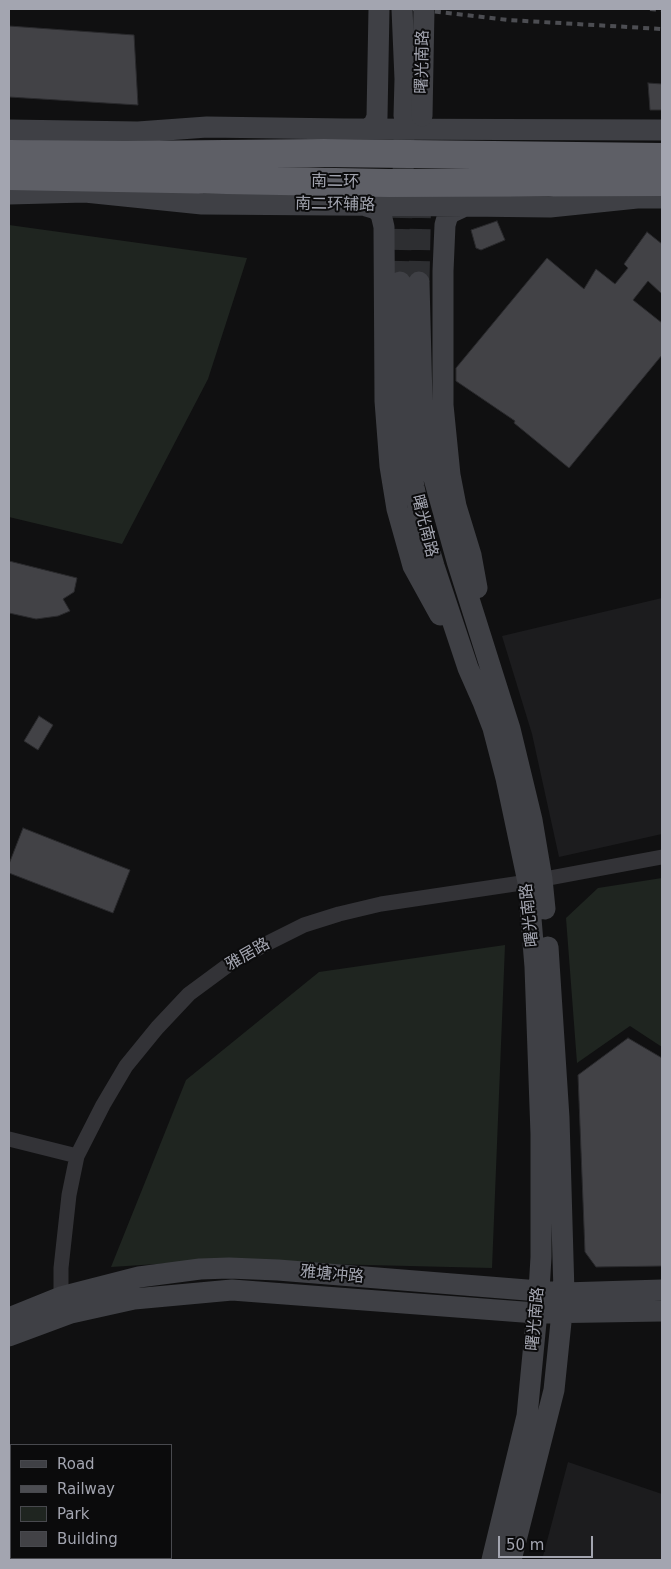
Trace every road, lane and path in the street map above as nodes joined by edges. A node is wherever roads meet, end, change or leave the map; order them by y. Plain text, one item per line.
1 (379, 9) edge
2 (402, 9) edge
3 (424, 9) edge
4 (373, 123) junction
5 (9, 130) edge
6 (662, 130) edge
7 (9, 154) edge
8 (662, 157) edge
9 (9, 176) edge
10 (662, 182) edge
11 (9, 194) edge
12 (662, 198) edge
13 (366, 206) junction
14 (465, 206) junction
15 (489, 662) junction
16 (468, 668) junction
17 (662, 857) edge
18 (535, 881) junction
19 (9, 1139) edge
20 (77, 1156) junction
21 (662, 1290) edge
22 (539, 1291) junction
23 (563, 1303) junction
24 (66, 1305) junction
25 (662, 1311) edge
26 (536, 1313) junction
27 (9, 1318) edge
28 (9, 1336) edge
29 (492, 1560) edge
30 (511, 1560) edge

1 - 4 main road
2 - 3 main road, 曙光南路, bridge
4 - 5 main road
4 - 6 main road
7 - 8 highway, 南二环
9 - 10 highway, 南二环
11 - 13 main road, 南二环辅路
12 - 14 main road, 南二环辅路
13 - 14 main road, 南二环辅路
13 - 16 main road
14 - 15 main road
15 - 16 main road, 曙光南路
15 - 18 main road, 曙光南路
16 - 18 main road, 曙光南路
17 - 18 street, 雅居路
18 - 20 street, 雅居路
18 - 22 main road, 曙光南路
18 - 23 main road, 曙光南路
19 - 20 street
20 - 24 street, 雅居路
21 - 23 main road, 雅塘冲路
22 - 23 main road, 雅塘冲路
22 - 24 main road, 雅塘冲路
22 - 26 main road, 曙光南路
23 - 25 main road, 雅塘冲路
23 - 26 main road, 雅塘冲路
23 - 30 main road, 曙光南路
24 - 26 main road, 雅塘冲路
24 - 27 main road, 雅塘冲路
24 - 28 main road, 雅塘冲路
26 - 29 main road, 曙光南路

